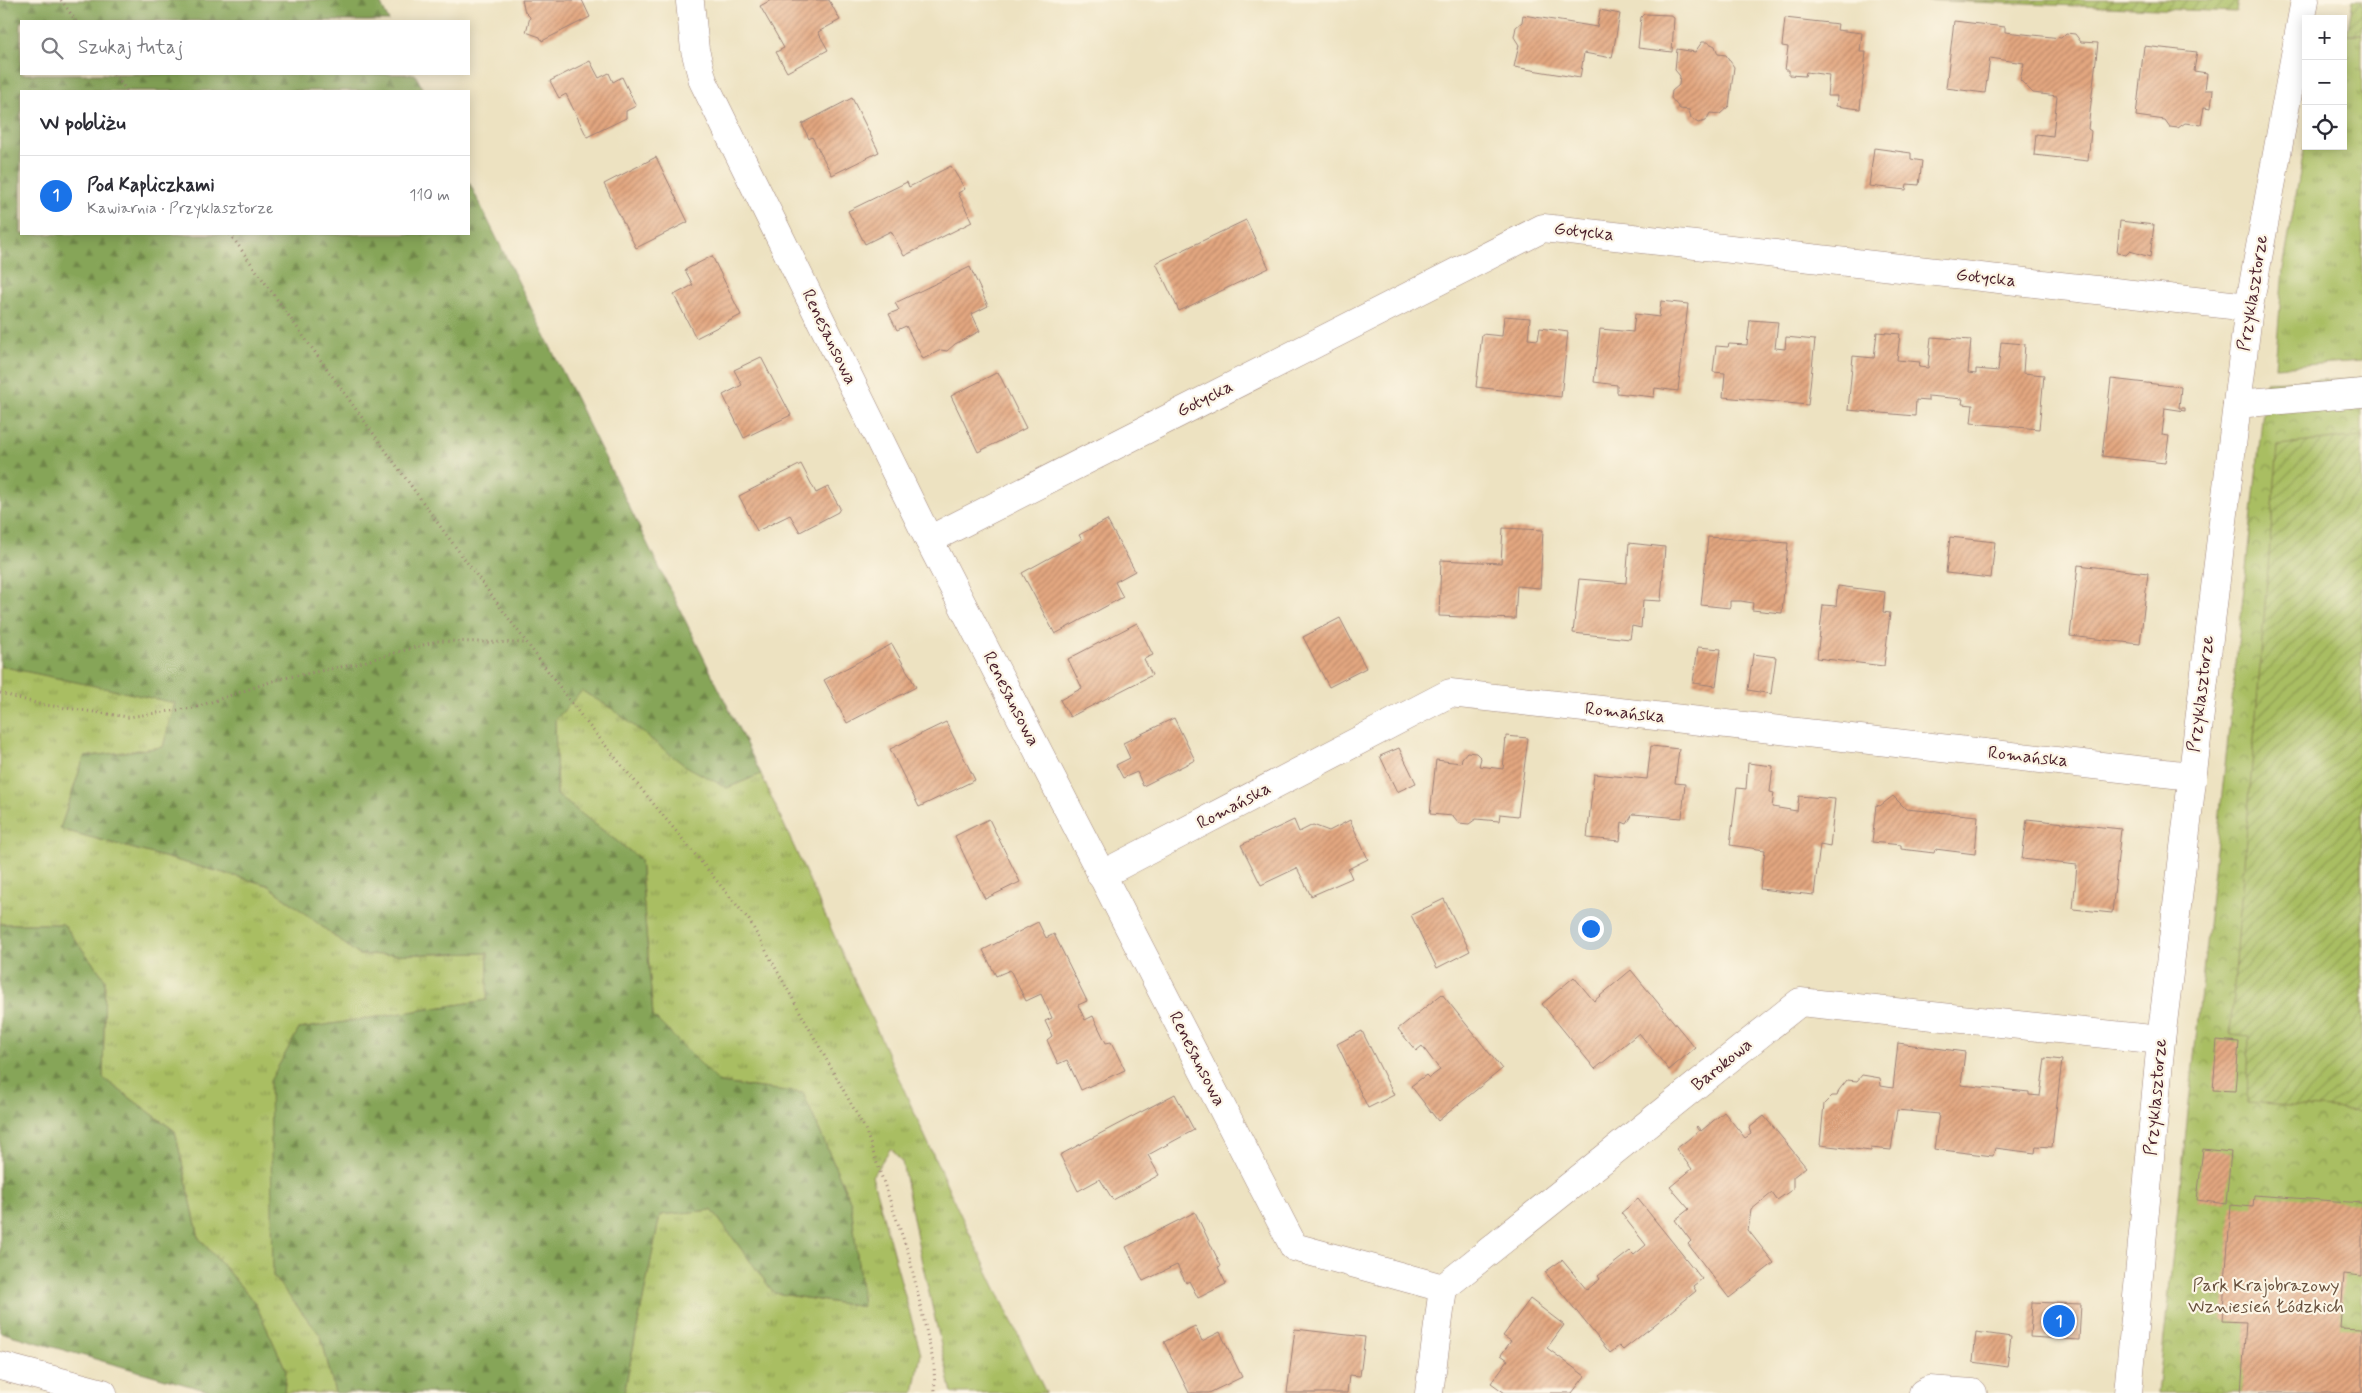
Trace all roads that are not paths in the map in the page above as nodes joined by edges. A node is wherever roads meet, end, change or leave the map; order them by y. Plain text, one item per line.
1 (2305, 0) edge
2 (690, 2) dead end
3 (2249, 308) junction
4 (2362, 393) edge
5 (2237, 404) junction
6 (929, 540) junction
7 (2191, 776) junction
8 (1101, 875) junction
9 (2161, 1040) junction
10 (1443, 1288) junction
11 (0, 1366) edge
12 (103, 1393) edge
13 (1429, 1393) edge
14 (1923, 1393) edge
15 (1973, 1393) edge
16 (2128, 1393) edge

1 - 3 street, Przyklasztorze
2 - 6 street, Renesansowa
3 - 5 street, Przyklasztorze
3 - 6 street, Gotycka
4 - 5 street
5 - 7 street, Przyklasztorze
6 - 8 street, Renesansowa
7 - 8 street, Romańska
7 - 9 street, Przyklasztorze
8 - 10 street, Renesansowa
9 - 10 street, Barokowa
9 - 16 street, Przyklasztorze
10 - 13 street
11 - 12 street
14 - 15 street

